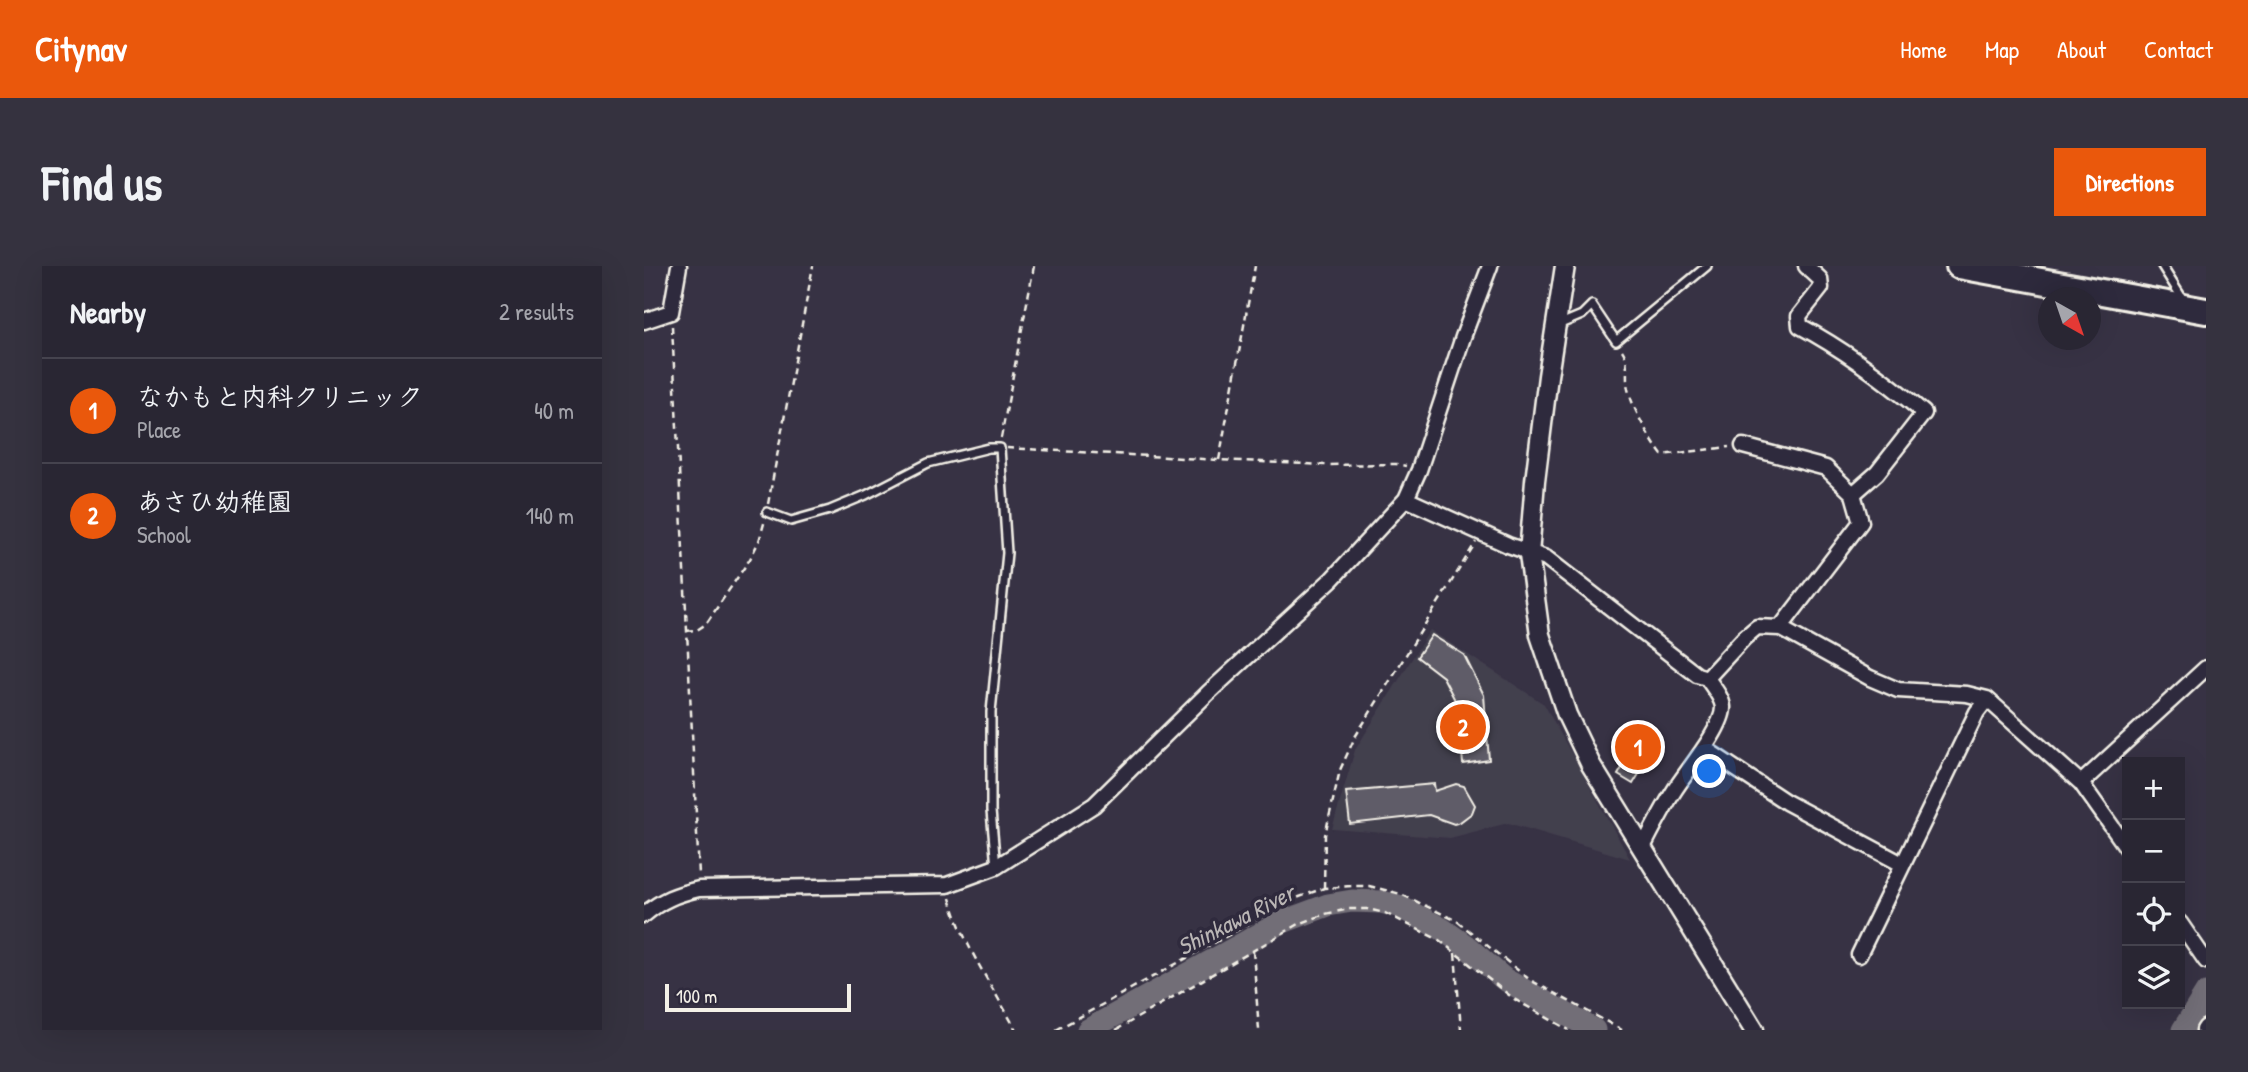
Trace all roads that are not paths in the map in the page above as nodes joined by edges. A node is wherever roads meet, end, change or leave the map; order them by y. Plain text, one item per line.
1 (679, 266) edge
2 (1490, 266) edge
3 (1565, 266) edge
4 (1707, 266) edge
5 (1806, 266) edge
6 (1959, 266) edge
7 (2162, 266) edge
8 (2200, 312) edge
9 (644, 321) edge
10 (1556, 326) junction
11 (1743, 446) road end
12 (1853, 494) junction
13 (1406, 499) junction
14 (767, 512) road end
15 (1529, 554) junction
16 (1780, 628) junction
17 (2206, 668) edge
18 (1707, 678) junction
19 (1987, 699) junction
20 (1704, 748) junction
21 (2081, 783) junction
22 (2122, 841) edge
23 (1642, 849) junction
24 (1902, 864) junction
25 (996, 867) junction
26 (644, 915) edge
27 (2185, 930) edge
28 (1858, 955) dead end
29 (2206, 961) edge
30 (1754, 1030) edge

1 - 9 street
2 - 13 street
3 - 10 street
4 - 10 lane
5 - 12 street
6 - 8 highway
7 - 8 lane
10 - 15 street
11 - 12 street
12 - 16 street
13 - 15 street
13 - 25 street
14 - 25 lane
15 - 18 street
15 - 23 street
16 - 18 street
16 - 19 street
17 - 21 street
18 - 20 street
19 - 21 street
19 - 24 street
20 - 23 street
20 - 24 street
21 - 22 street
23 - 30 street
24 - 28 street
25 - 26 street
27 - 29 street

